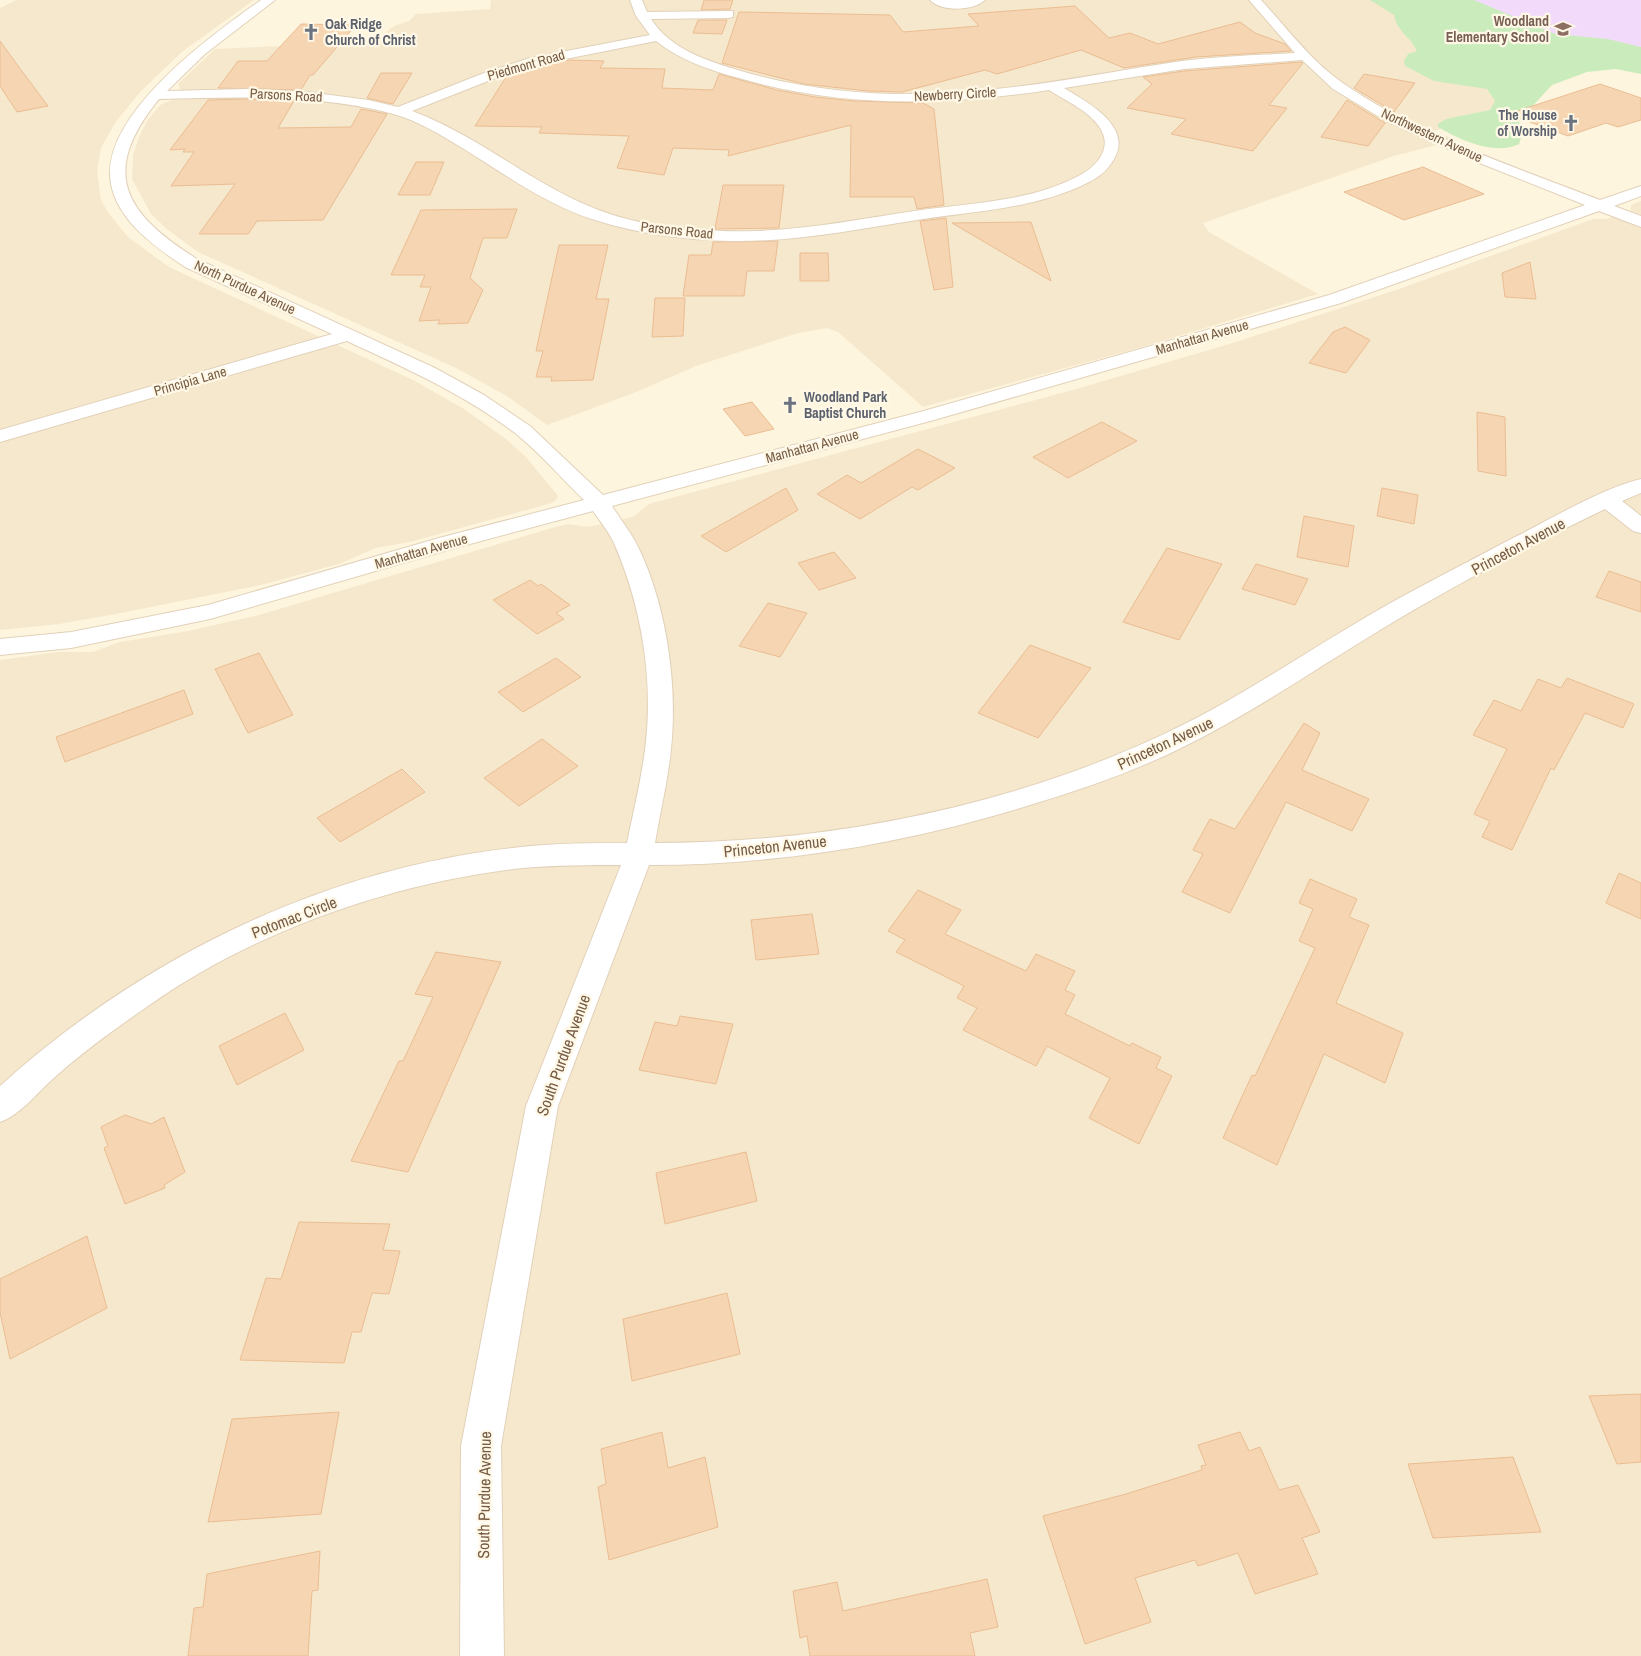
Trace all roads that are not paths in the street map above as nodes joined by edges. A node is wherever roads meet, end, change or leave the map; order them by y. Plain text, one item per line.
1 (269, 0) edge
2 (636, 0) edge
3 (936, 0) edge
4 (979, 0) edge
5 (1256, 0) edge
6 (729, 14) dead end
7 (642, 16) junction
8 (657, 37) junction
9 (1305, 56) junction
10 (1050, 85) junction
11 (156, 94) junction
12 (400, 111) junction
13 (1641, 191) edge
14 (1599, 205) junction
15 (1641, 222) edge
16 (349, 335) junction
17 (31, 426) junction
18 (0, 436) edge
19 (0, 452) edge
20 (1641, 485) edge
21 (1606, 500) junction
22 (599, 503) junction
23 (1641, 526) edge
24 (0, 647) edge
25 (639, 855) junction
26 (0, 1107) edge
27 (482, 1656) edge

1 - 11 street, North Purdue Avenue
2 - 7 street, Newberry Circle
3 - 4 street
5 - 9 street, Northwestern Avenue
6 - 7 street
7 - 8 street, Newberry Circle
8 - 10 street, Newberry Circle
8 - 12 street, Piedmont Road
9 - 10 street, Newberry Circle
9 - 14 street, Northwestern Avenue
10 - 12 street, Parsons Road
11 - 12 street, Parsons Road
11 - 16 street, North Purdue Avenue
13 - 14 street, Manhattan Avenue
14 - 15 street, Northwestern Avenue
14 - 22 street, Manhattan Avenue
16 - 17 street, Principia Lane
16 - 22 street, North Purdue Avenue
17 - 18 street, Principia Lane
17 - 19 street, Principia Lane
20 - 21 street, Princeton Avenue
21 - 23 street
21 - 25 street, Princeton Avenue
22 - 24 street, Manhattan Avenue
22 - 25 street, South Purdue Avenue
25 - 26 street, Potomac Circle
25 - 27 street, South Purdue Avenue

